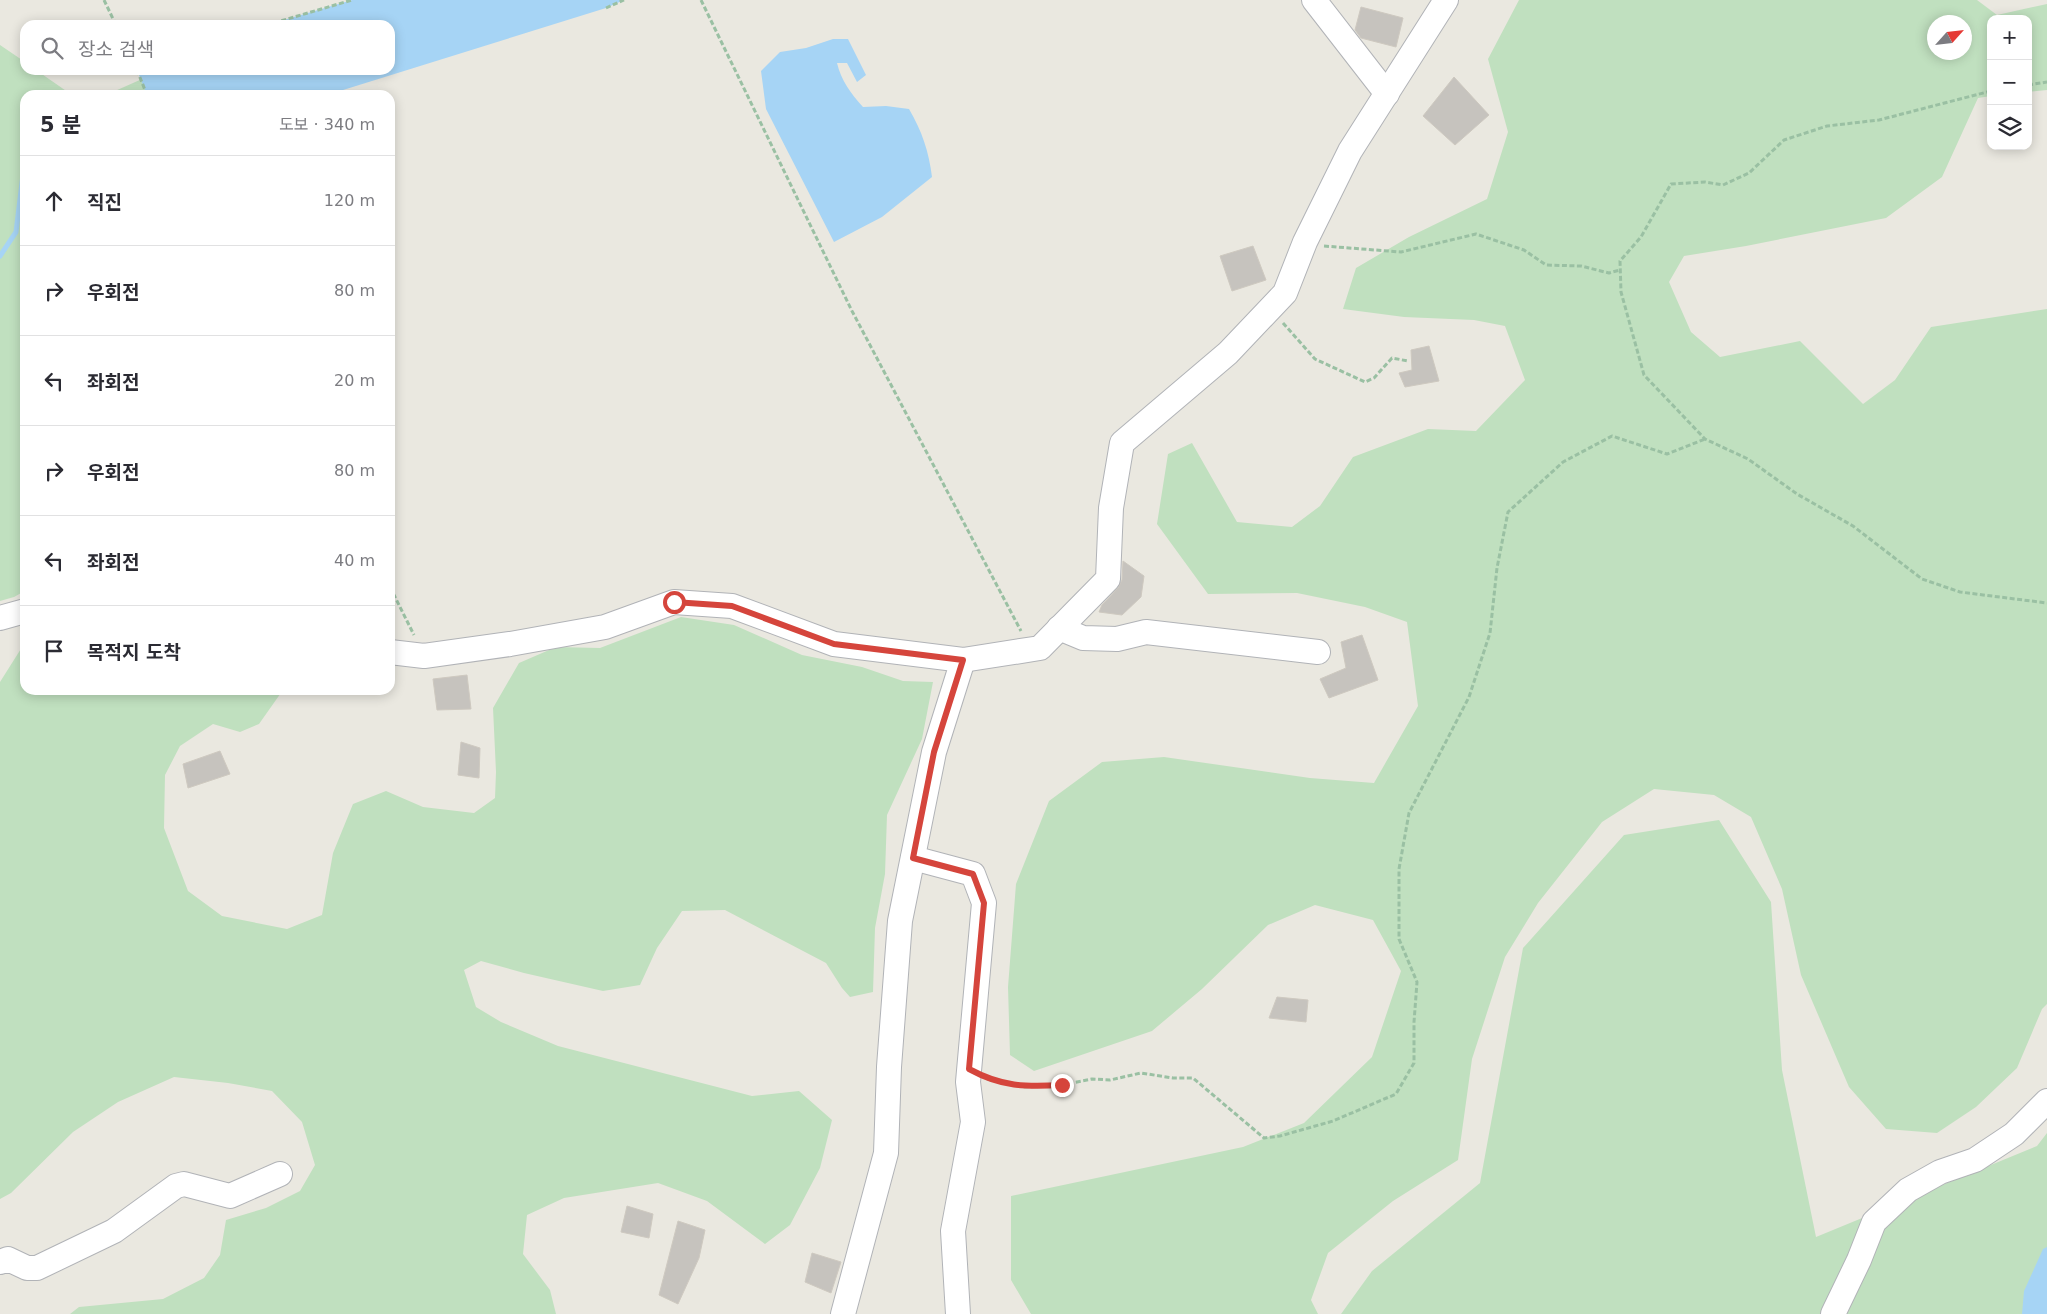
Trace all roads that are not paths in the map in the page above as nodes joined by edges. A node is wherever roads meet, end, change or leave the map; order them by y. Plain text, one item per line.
1 (1314, 0) edge
2 (1446, 0) edge
3 (1387, 94) junction
4 (20, 612) edge
5 (0, 618) edge
6 (1059, 628) junction
7 (1318, 652) dead end
8 (395, 653) edge
9 (963, 660) junction
10 (913, 858) junction
11 (2047, 1101) edge
12 (280, 1174) dead end
13 (0, 1262) edge
14 (843, 1314) edge
15 (958, 1314) edge
16 (1833, 1314) edge

1 - 3 street
2 - 3 street
3 - 6 street
4 - 5 street
6 - 7 street
6 - 9 street
8 - 9 street
9 - 10 street
10 - 14 street
10 - 15 street
11 - 16 street
12 - 13 street

